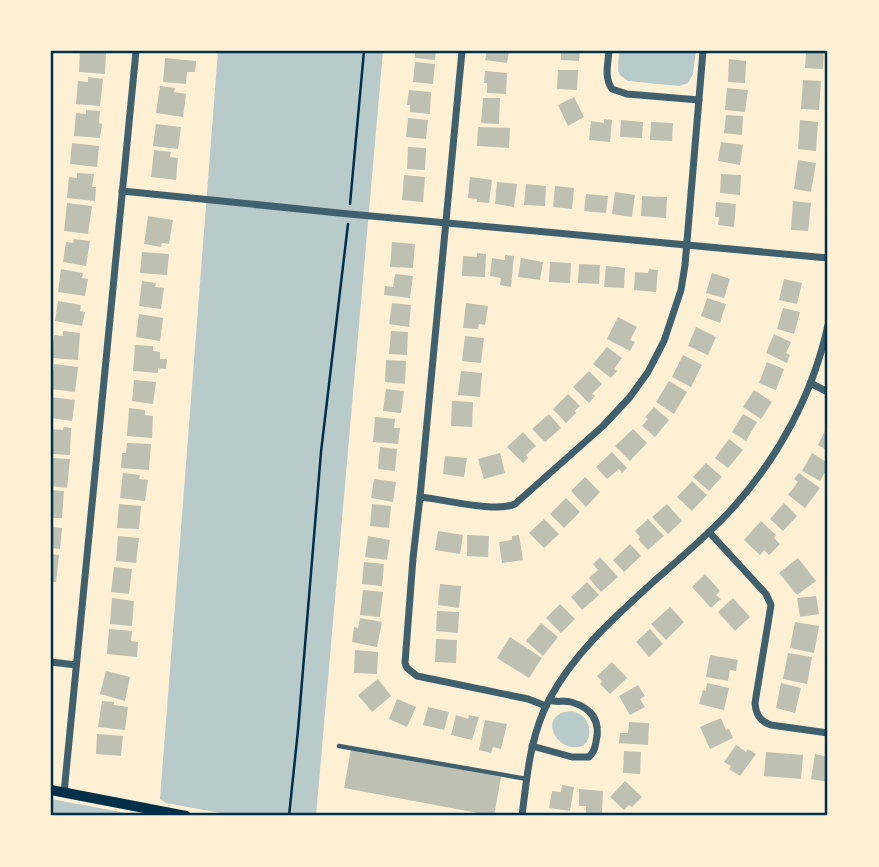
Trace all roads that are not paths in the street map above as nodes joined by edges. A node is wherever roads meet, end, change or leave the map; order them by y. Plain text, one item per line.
1 (136, 51) edge
2 (462, 51) edge
3 (609, 51) edge
4 (703, 51) edge
5 (699, 100) junction
6 (122, 191) junction
7 (446, 222) junction
8 (687, 246) junction
9 (828, 258) edge
10 (828, 325) edge
11 (812, 384) junction
12 (828, 392) edge
13 (421, 497) junction
14 (709, 532) junction
15 (51, 662) edge
16 (76, 665) junction
17 (547, 703) junction
18 (828, 733) edge
19 (339, 746) dead end
20 (532, 746) junction
21 (527, 779) junction
22 (51, 790) edge
23 (64, 793) junction
24 (186, 816) edge
25 (522, 816) edge

1 - 6 street
2 - 7 street
3 - 5 street
4 - 5 street
5 - 8 street
6 - 7 street
6 - 16 street
7 - 8 street
7 - 13 street
8 - 9 street
8 - 13 street
10 - 11 street
11 - 12 street
11 - 14 street
13 - 17 street
14 - 17 street
14 - 18 street
15 - 16 street
16 - 23 street
17 - 20 street
17 - 20 street
19 - 21 lane
20 - 21 street
21 - 25 street
22 - 23 main road
23 - 24 main road

